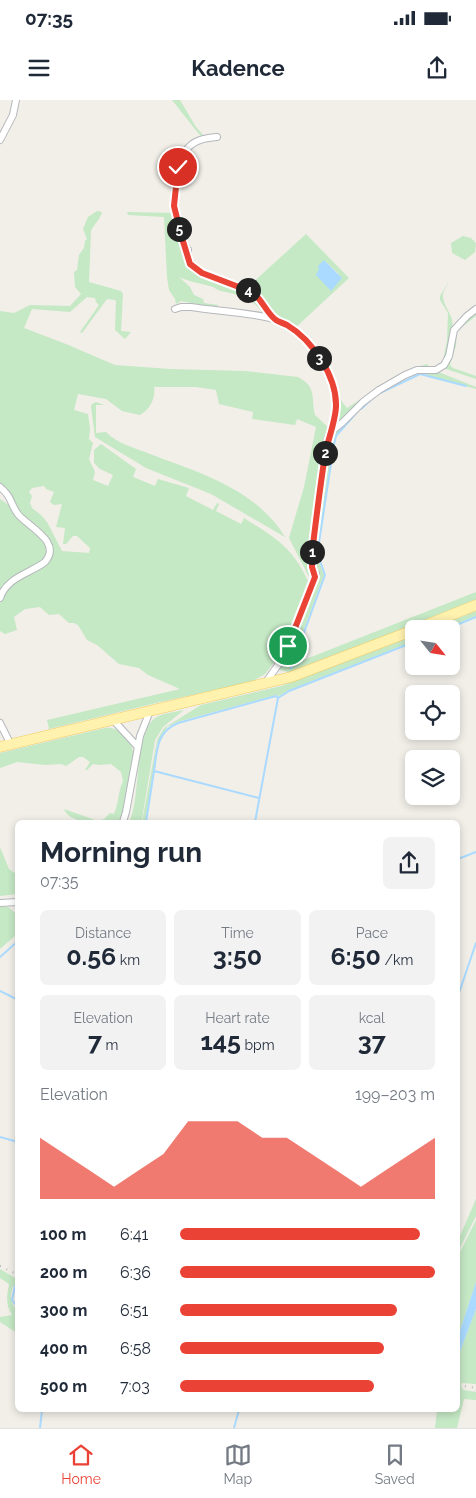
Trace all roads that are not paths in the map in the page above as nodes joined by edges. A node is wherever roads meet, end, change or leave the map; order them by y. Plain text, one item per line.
1 (16, 100) edge
2 (217, 137) dead end
3 (0, 140) edge
4 (175, 309) dead end
5 (476, 309) edge
6 (275, 320) junction
7 (331, 432) junction
8 (0, 487) edge
9 (0, 598) edge
10 (476, 605) edge
11 (438, 620) edge
12 (405, 633) edge
13 (263, 685) junction
14 (150, 711) junction
15 (114, 721) junction
16 (0, 722) edge
17 (11, 745) junction
18 (0, 747) edge
19 (138, 747) junction
20 (124, 820) edge
21 (15, 902) edge
22 (0, 903) edge

1 - 3 street
2 - 6 street
4 - 6 street
5 - 7 street
6 - 7 street
7 - 13 street
8 - 9 street
10 - 11 main road
12 - 13 main road
13 - 14 main road
14 - 15 main road
14 - 19 street
15 - 17 main road
15 - 19 street
16 - 17 street
17 - 18 main road
19 - 20 street
21 - 22 street

